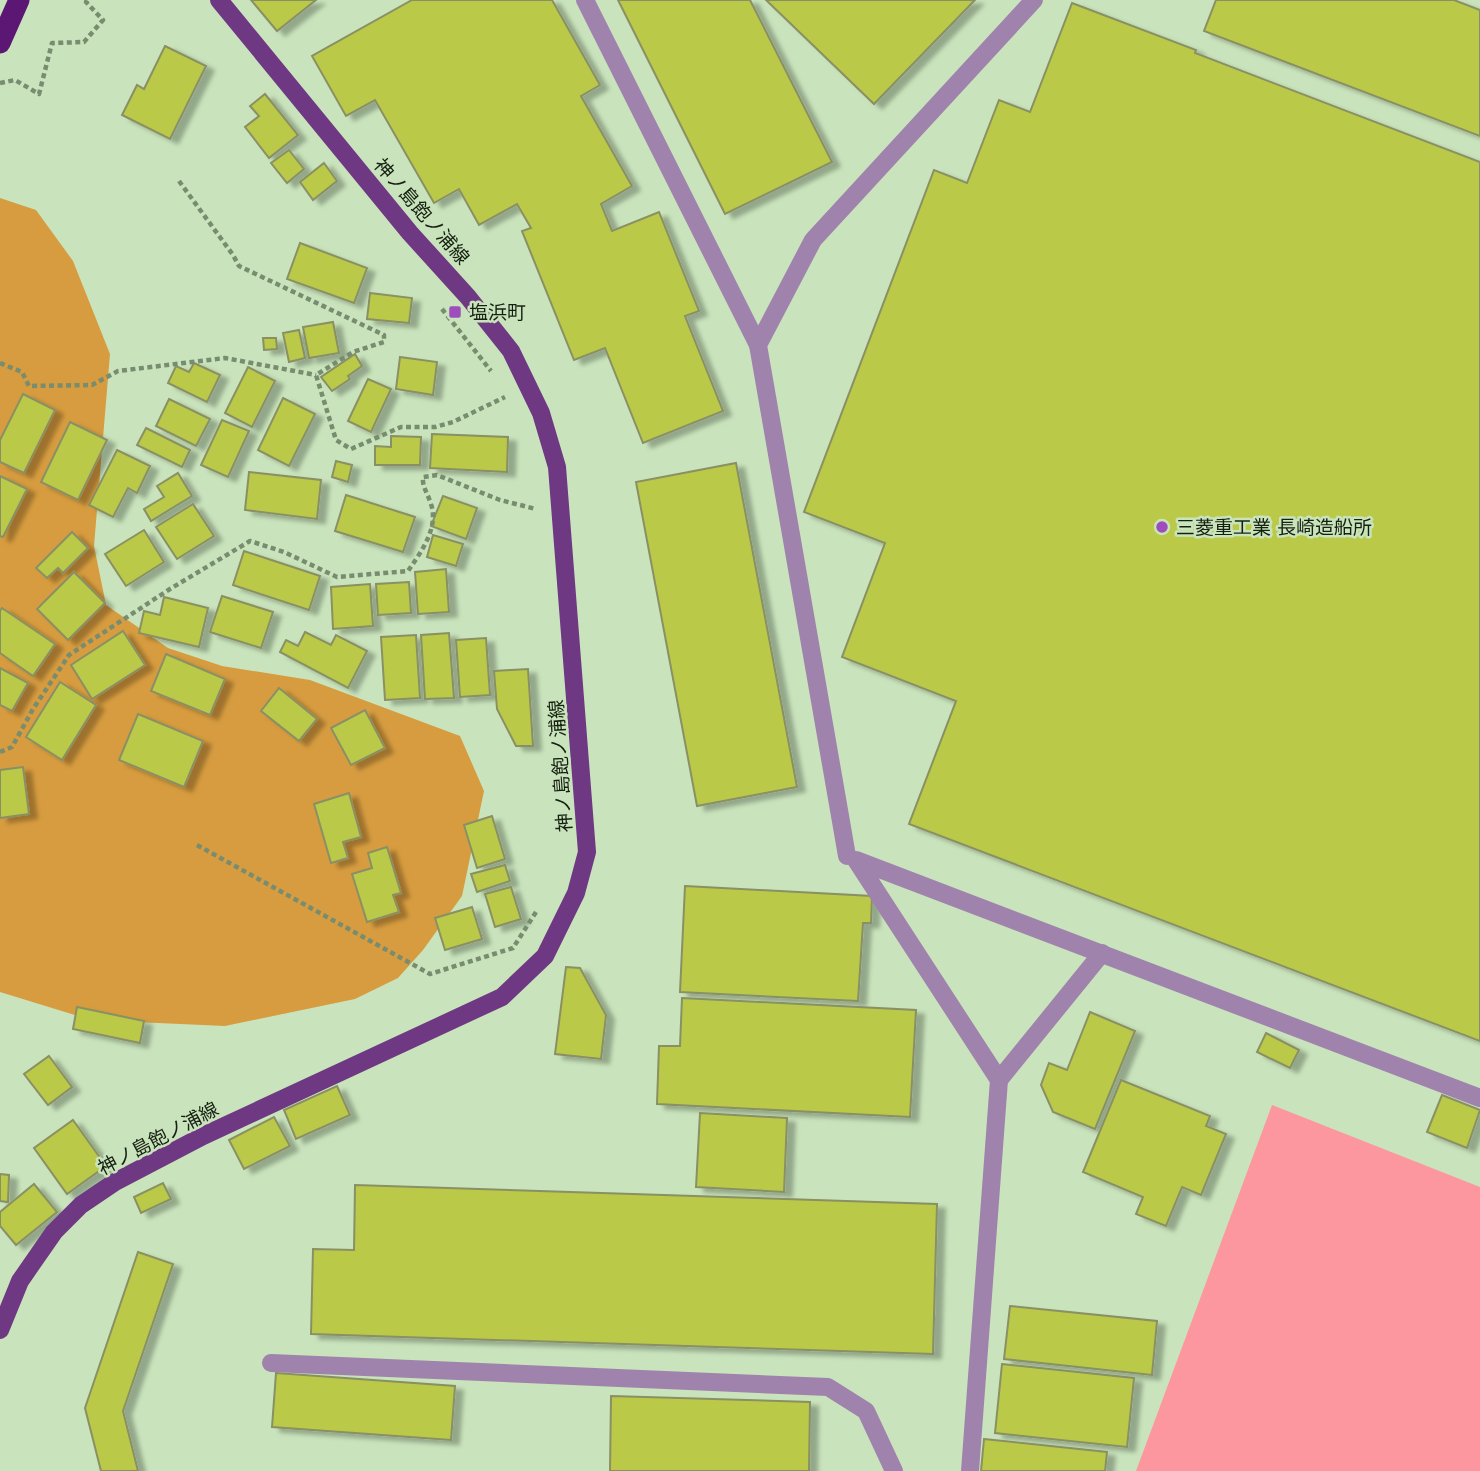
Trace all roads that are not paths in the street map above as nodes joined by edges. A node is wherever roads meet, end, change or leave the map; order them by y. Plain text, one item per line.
1 (19, 0) edge
2 (219, 0) edge
3 (585, 0) edge
4 (1034, 0) edge
5 (0, 43) edge
6 (758, 345) junction
7 (847, 856) dead end
8 (1102, 953) junction
9 (999, 1080) junction
10 (1480, 1098) edge
11 (0, 1330) edge
12 (271, 1363) dead end
13 (894, 1471) edge
14 (970, 1471) edge

1 - 5 highway
2 - 11 main road, 神ノ島飽ノ浦線
3 - 6 lane
4 - 6 lane
6 - 7 lane
8 - 9 lane
8 - 9 lane
8 - 10 lane
9 - 14 lane
12 - 13 lane

